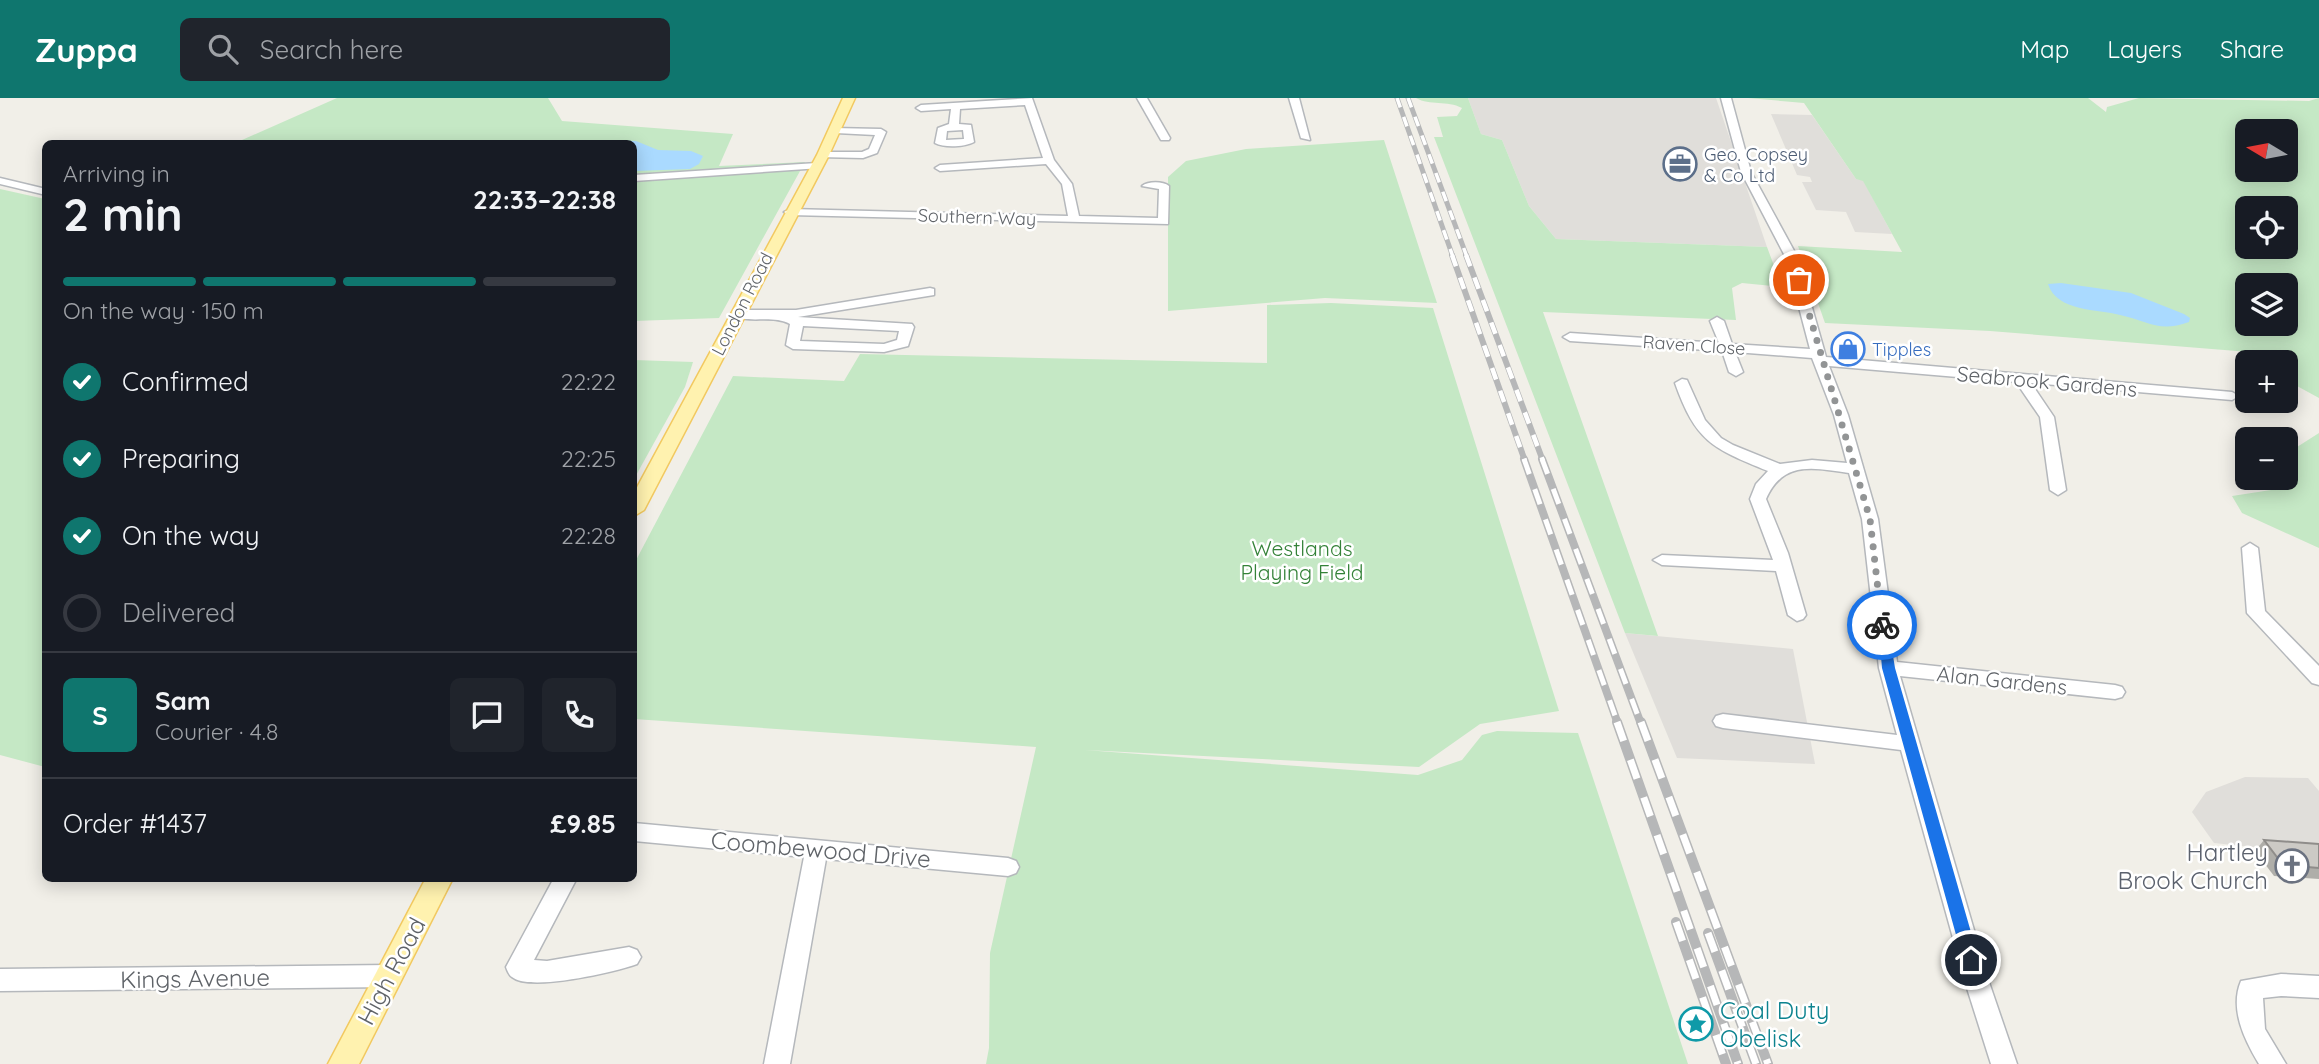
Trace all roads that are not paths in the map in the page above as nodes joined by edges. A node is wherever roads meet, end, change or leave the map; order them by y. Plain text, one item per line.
1 (849, 98) edge
2 (1140, 98) edge
3 (1294, 98) edge
4 (1726, 98) edge
5 (1027, 100) edge
6 (960, 103) edge
7 (921, 108) dead end
8 (954, 127) dead end
9 (836, 130) junction
10 (1165, 138) dead end
11 (1306, 138) dead end
12 (820, 160) junction
13 (1049, 161) junction
14 (940, 168) dead end
15 (637, 178) edge
16 (0, 181) edge
17 (1147, 187) dead end
18 (42, 191) edge
19 (790, 212) junction
20 (1074, 220) junction
21 (930, 292) dead end
22 (737, 314) junction
23 (791, 318) junction
24 (1717, 321) dead end
25 (1570, 337) dead end
26 (1726, 348) junction
27 (1819, 357) junction
28 (1736, 372) dead end
29 (2021, 379) junction
30 (1682, 383) dead end
31 (2232, 397) dead end
32 (1778, 469) junction
33 (1856, 469) junction
34 (2058, 490) dead end
35 (637, 504) edge
36 (2250, 548) dead end
37 (1662, 559) dead end
38 (1783, 566) junction
39 (1797, 615) dead end
40 (1888, 668) junction
41 (2319, 678) edge
42 (2115, 692) dead end
43 (1723, 721) dead end
44 (1910, 744) junction
45 (637, 832) edge
46 (817, 847) junction
47 (1008, 867) dead end
48 (438, 882) edge
49 (564, 882) edge
50 (629, 957) dead end
51 (390, 976) junction
52 (0, 980) edge
53 (2319, 987) edge
54 (343, 1064) edge
55 (777, 1064) edge
56 (2004, 1064) edge
57 (2273, 1064) edge

1 - 9 main road, London Road
2 - 10 street
3 - 11 street
4 - 27 street
5 - 6 street
5 - 13 street
6 - 7 street
6 - 8 street
9 - 12 main road, London Road
9 - 12 street
12 - 15 street
12 - 19 main road, London Road
13 - 14 street
13 - 20 street
16 - 18 street
17 - 20 street, Southern Way
19 - 20 street, Southern Way
19 - 22 main road, London Road
21 - 23 street
22 - 23 street
22 - 35 main road, London Road
23 - 23 street
24 - 26 street
25 - 26 street, Raven Close
26 - 27 street, Raven Close
26 - 28 street
27 - 29 street, Seabrook Gardens
27 - 33 street
29 - 31 street, Seabrook Gardens
29 - 34 street
30 - 32 street
32 - 33 street
32 - 38 street
33 - 40 street
36 - 41 street
37 - 38 street
38 - 39 street
40 - 42 street, Alan Gardens
40 - 44 street
43 - 44 street
44 - 56 street
45 - 46 street, Coombewood Drive
46 - 47 street, Coombewood Drive
46 - 55 street
48 - 51 main road, High Road
49 - 50 street
51 - 52 street, Kings Avenue
51 - 54 main road, High Road
53 - 57 street

